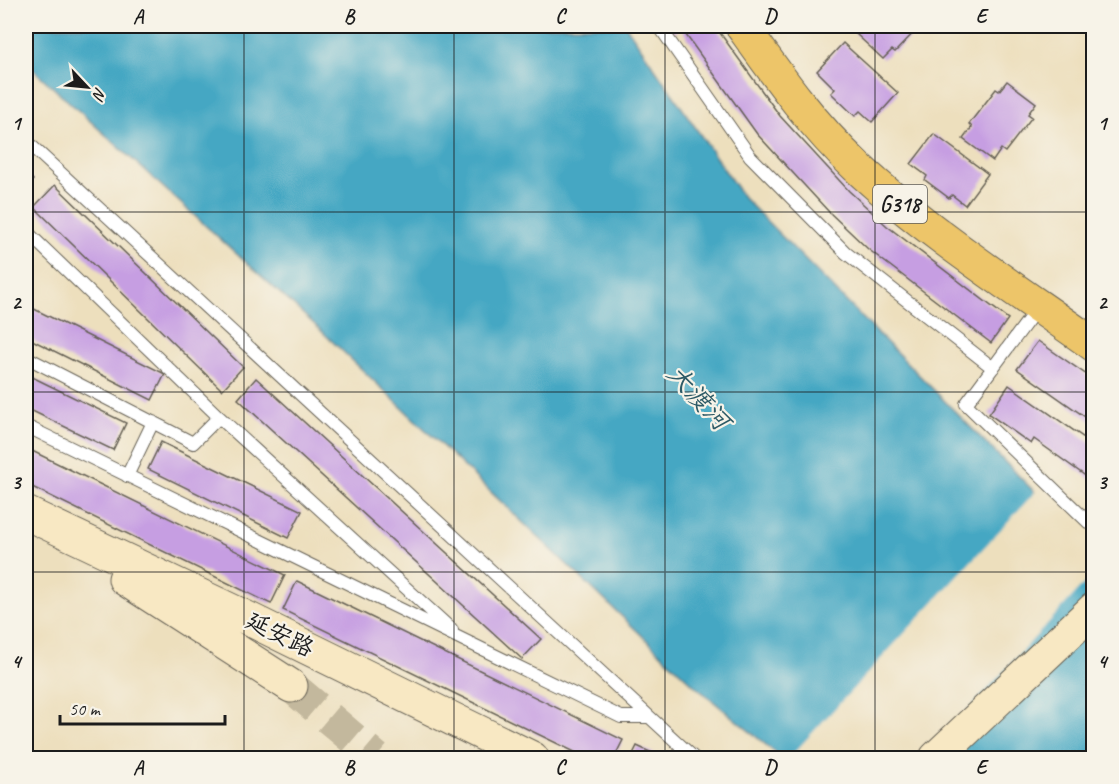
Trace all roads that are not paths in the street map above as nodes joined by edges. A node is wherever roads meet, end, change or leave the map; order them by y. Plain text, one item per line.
1 (659, 26) edge
2 (742, 26) edge
3 (26, 141) edge
4 (26, 231) edge
5 (1039, 306) junction
6 (1094, 345) edge
7 (26, 357) edge
8 (993, 368) junction
9 (219, 417) junction
10 (153, 422) junction
11 (26, 426) edge
12 (127, 476) junction
13 (26, 513) edge
14 (1094, 518) edge
15 (1094, 609) edge
16 (462, 639) junction
17 (291, 686) tunnel mouth
18 (649, 717) junction
19 (532, 759) edge
20 (694, 759) edge
21 (936, 759) edge

1 - 8 lane
2 - 5 highway, G318
3 - 18 lane
4 - 9 lane
5 - 6 highway, G318
5 - 8 lane
7 - 10 lane
8 - 14 lane
9 - 10 lane
9 - 16 lane
10 - 12 lane
11 - 12 lane
12 - 16 lane
13 - 17 main road
13 - 19 main road, 延安路
15 - 21 main road
16 - 18 lane
18 - 20 lane

